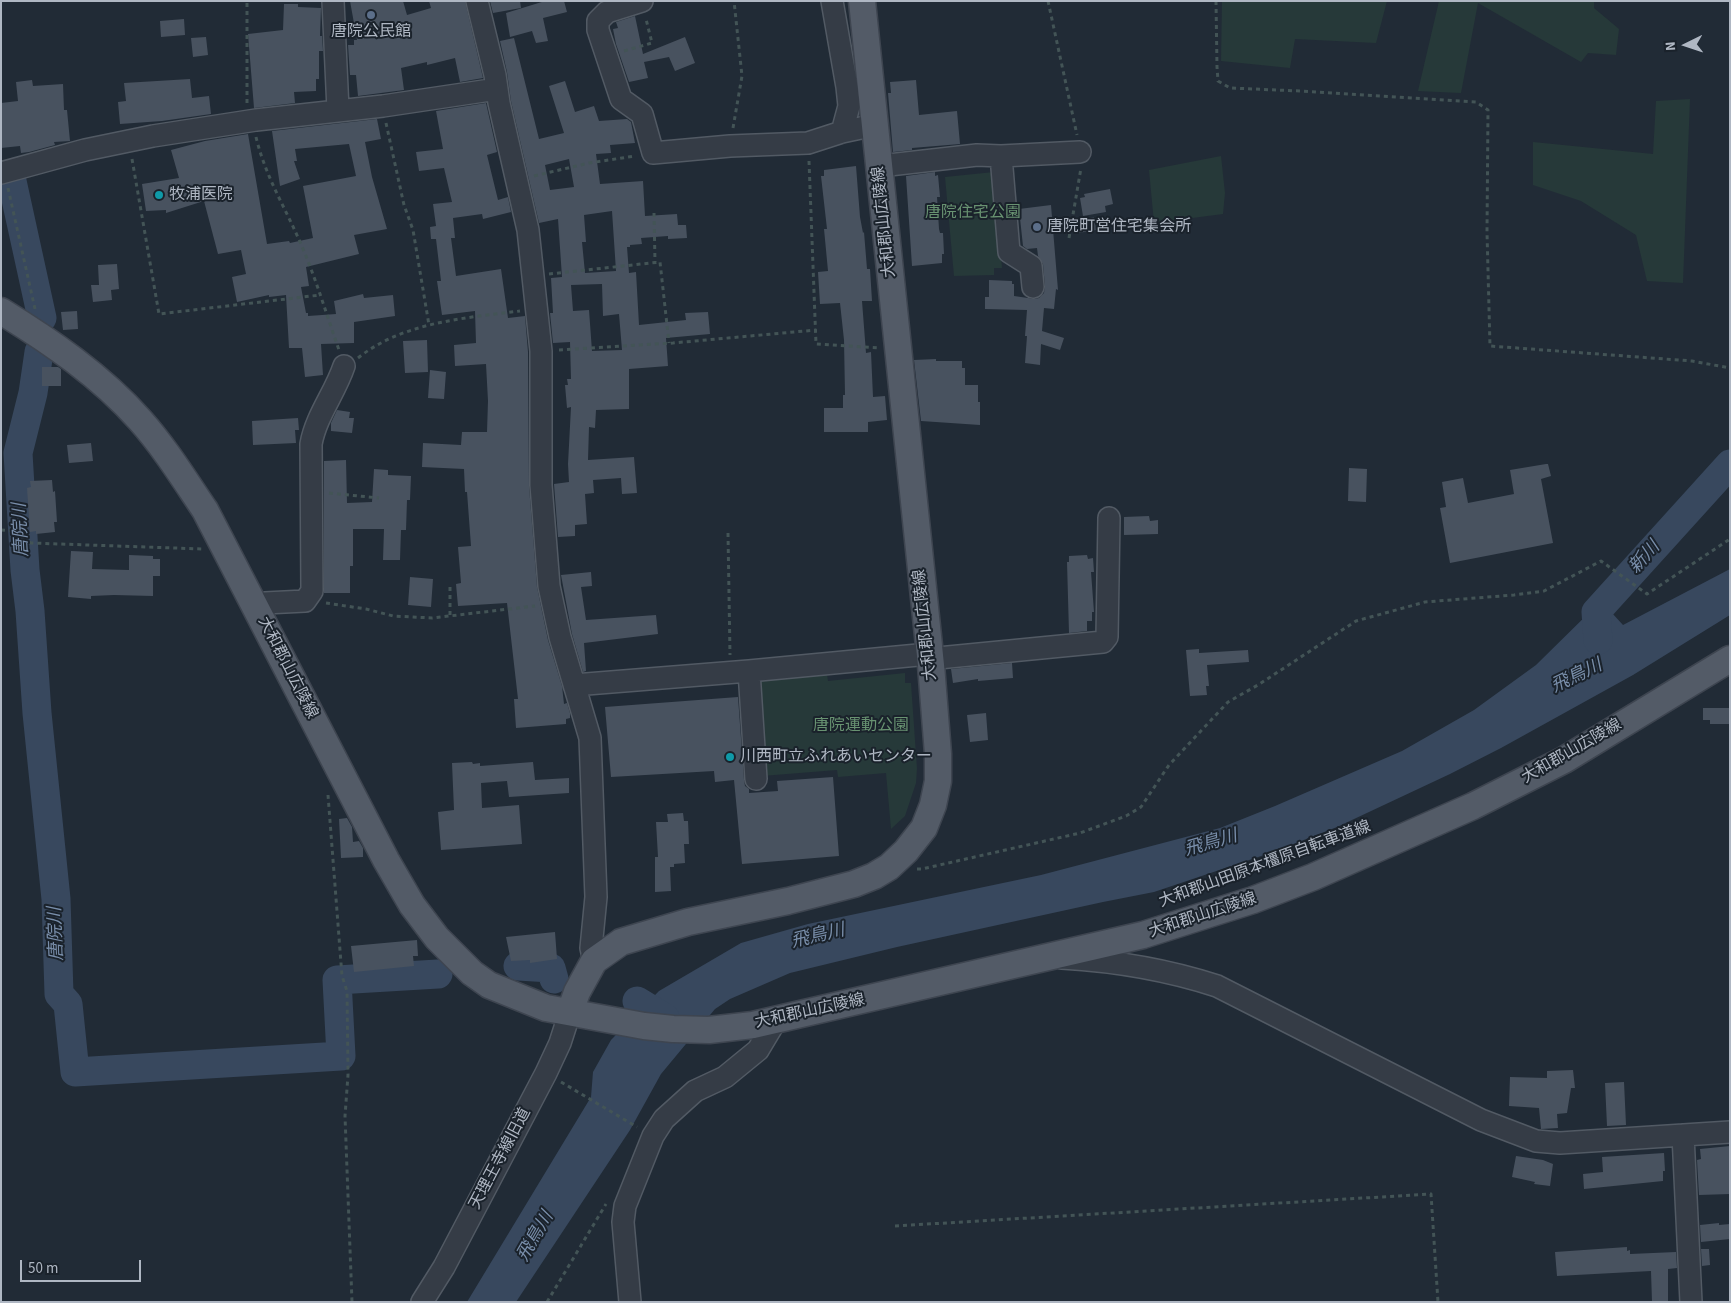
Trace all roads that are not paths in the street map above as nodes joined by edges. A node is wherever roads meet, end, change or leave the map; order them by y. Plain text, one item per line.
1 (333, 1) edge
2 (477, 1) edge
3 (642, 1) edge
4 (832, 1) edge
5 (862, 1) edge
6 (497, 89) junction
7 (338, 110) junction
8 (875, 125) junction
9 (842, 132) junction
10 (1080, 152) road end
11 (1000, 156) junction
12 (880, 166) junction
13 (3, 173) edge
14 (1033, 287) dead end
15 (1, 310) edge
16 (344, 366) road end
17 (1109, 518) dead end
18 (255, 606) junction
19 (929, 656) junction
20 (1730, 659) edge
21 (739, 672) junction
22 (574, 685) junction
23 (756, 779) dead end
24 (1143, 935) junction
25 (1052, 957) junction
26 (594, 960) junction
27 (1147, 969) junction
28 (570, 1012) junction
29 (764, 1023) junction
30 (1730, 1132) edge
31 (1683, 1135) junction
32 (422, 1302) edge
33 (630, 1302) edge
34 (1691, 1302) edge

1 - 7 street
2 - 6 street
3 - 9 street
4 - 9 street
5 - 8 main road, 大和郡山広陵線
6 - 7 street
6 - 22 street
7 - 13 street
8 - 9 street
8 - 12 main road, 大和郡山広陵線
10 - 11 street
11 - 12 street
11 - 14 street
12 - 19 main road, 大和郡山広陵線
15 - 18 main road, 大和郡山広陵線
16 - 18 street
17 - 19 street
18 - 28 main road, 大和郡山広陵線
19 - 21 street
19 - 26 main road, 大和郡山広陵線
20 - 24 main road, 大和郡山広陵線
21 - 22 street
21 - 23 street
22 - 26 street
24 - 25 main road, 大和郡山広陵線
24 - 27 street
25 - 27 street
25 - 29 main road, 大和郡山広陵線
26 - 28 main road, 大和郡山広陵線
27 - 31 street
28 - 29 main road, 大和郡山広陵線
28 - 32 street, 天理王寺線旧道
29 - 33 street
30 - 31 street
31 - 34 street

